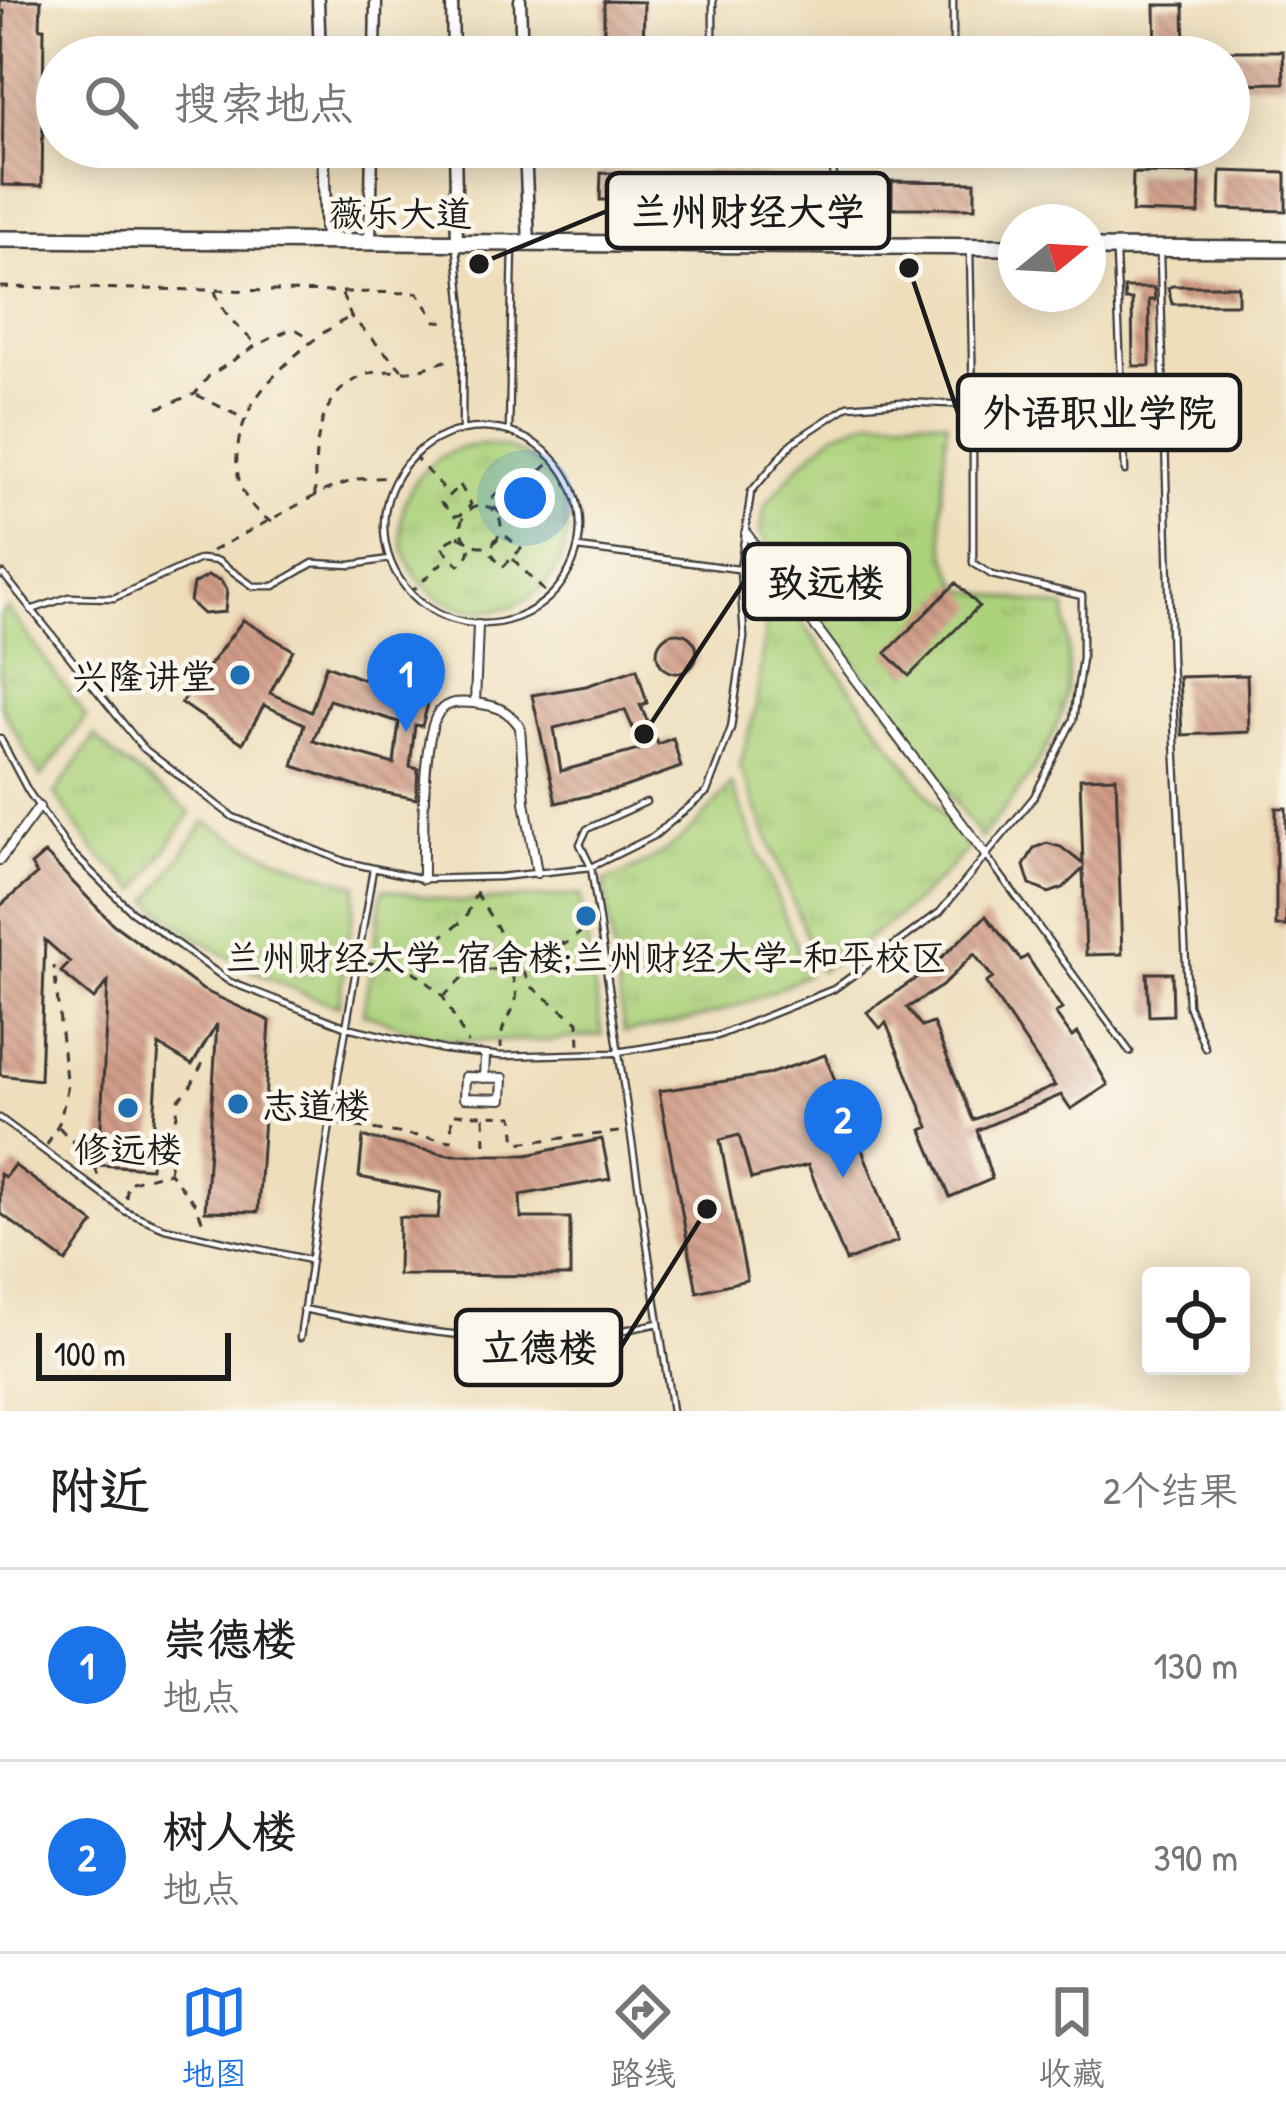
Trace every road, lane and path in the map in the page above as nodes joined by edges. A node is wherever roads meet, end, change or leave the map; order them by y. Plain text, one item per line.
1 (318, 0) edge
2 (376, 0) edge
3 (452, 0) edge
4 (520, 0) edge
5 (713, 0) edge
6 (953, 0) edge
7 (319, 36) edge
8 (375, 36) edge
9 (453, 36) edge
10 (521, 36) edge
11 (713, 36) edge
12 (953, 36) edge
13 (324, 168) edge
14 (372, 168) edge
15 (455, 168) edge
16 (524, 168) edge
17 (834, 168) edge
18 (0, 238) edge
19 (326, 242) junction
20 (370, 242) junction
21 (457, 243) junction
22 (521, 243) junction
23 (836, 246) junction
24 (970, 247) junction
25 (998, 247) edge
26 (1106, 248) edge
27 (1115, 248) junction
28 (1160, 248) junction
29 (1286, 249) edge
30 (0, 287) edge
31 (215, 290) junction
32 (342, 291) junction
33 (351, 316) junction
34 (463, 322) junction
35 (312, 339) junction
36 (257, 345) junction
37 (463, 356) junction
38 (404, 371) junction
39 (195, 394) junction
40 (974, 406) junction
41 (158, 408) dead end
42 (247, 420) junction
43 (462, 429) junction
44 (509, 430) junction
45 (413, 455) junction
46 (554, 459) junction
47 (1125, 471) dead end
48 (396, 477) junction
49 (449, 495) junction
50 (512, 496) junction
51 (315, 497) junction
52 (467, 512) junction
53 (495, 512) junction
54 (272, 522) junction
55 (746, 533) junction
56 (466, 540) junction
57 (495, 541) junction
58 (578, 548) junction
59 (450, 556) junction
60 (512, 558) junction
61 (200, 559) junction
62 (389, 559) junction
63 (740, 569) junction
64 (0, 576) edge
65 (410, 592) junction
66 (550, 597) junction
67 (31, 610) junction
68 (478, 625) junction
69 (476, 703) junction
70 (0, 738) edge
71 (646, 802) dead end
72 (39, 807) junction
73 (985, 854) junction
74 (0, 860) edge
75 (590, 867) junction
76 (373, 868) junction
77 (537, 873) junction
78 (483, 878) junction
79 (423, 879) junction
80 (476, 893) junction
81 (598, 919) junction
82 (358, 960) junction
83 (512, 965) junction
84 (54, 966) dead end
85 (413, 971) junction
86 (443, 997) junction
87 (347, 1027) junction
88 (1204, 1048) dead end
89 (617, 1052) junction
90 (1130, 1052) dead end
91 (578, 1054) junction
92 (473, 1055) junction
93 (485, 1056) junction
94 (502, 1056) junction
95 (206, 1058) dead end
96 (484, 1078) junction
97 (484, 1099) junction
98 (484, 1116) junction
99 (0, 1118) edge
100 (330, 1123) junction
101 (58, 1125) junction
102 (629, 1131) junction
103 (485, 1146) dead end
104 (42, 1152) junction
105 (169, 1172) junction
106 (103, 1196) junction
107 (124, 1211) junction
108 (208, 1238) junction
109 (310, 1261) junction
110 (302, 1309) junction
111 (658, 1323) junction
112 (300, 1338) dead end
113 (672, 1411) edge

1 - 7 street
2 - 8 street
3 - 9 street
4 - 10 street
5 - 11 lane
6 - 12 lane
13 - 19 street
14 - 20 street
15 - 21 street
16 - 22 street
17 - 23 lane
18 - 19 main road, 薇乐大道
19 - 20 main road, 薇乐大道
20 - 21 main road, 薇乐大道
21 - 22 main road, 薇乐大道
21 - 34 lane
22 - 23 main road, 薇乐大道
22 - 44 lane
23 - 24 main road, 薇乐大道
24 - 25 main road, 薇乐大道
24 - 40 lane
26 - 27 main road
27 - 28 main road
27 - 47 lane
28 - 29 main road
28 - 88 lane
30 - 31 path
31 - 32 path
31 - 36 path
32 - 33 path
32 - 34 path
33 - 35 path
33 - 38 path
34 - 37 lane
35 - 36 path
35 - 42 path
36 - 39 path
37 - 38 path
37 - 43 lane
38 - 51 path
39 - 41 path
39 - 42 path
40 - 55 lane
40 - 73 lane
42 - 54 path
43 - 44 lane
43 - 45 lane
44 - 46 lane
45 - 48 lane
45 - 49 path
46 - 50 path
46 - 58 lane
48 - 51 path
48 - 62 lane
49 - 52 path
49 - 52 path
50 - 53 path
50 - 53 path
51 - 54 path
52 - 53 path
52 - 56 path
53 - 57 path
54 - 61 path
55 - 63 lane
55 - 73 street
56 - 57 path
56 - 59 path
56 - 59 path
57 - 60 path
57 - 60 path
58 - 63 lane
58 - 66 lane
59 - 65 path
60 - 66 path
61 - 62 lane
61 - 67 lane
62 - 65 lane
63 - 75 lane
64 - 67 lane
65 - 68 lane
66 - 68 lane
67 - 76 lane
68 - 69 street
69 - 77 street
69 - 79 street
70 - 72 lane
71 - 75 lane
72 - 74 street
72 - 87 lane
73 - 89 lane
73 - 90 lane
75 - 77 lane
75 - 81 lane
76 - 79 lane
76 - 82 lane
77 - 78 lane
78 - 79 lane
78 - 80 path
80 - 83 path
80 - 85 path
81 - 83 path
81 - 89 lane
82 - 85 path
82 - 87 lane
83 - 86 path
83 - 91 path
83 - 94 path
84 - 101 path
85 - 86 path
86 - 92 path
87 - 92 lane
87 - 100 lane
89 - 91 lane
89 - 102 lane
91 - 94 lane
92 - 93 lane
93 - 94 lane
93 - 96 street
95 - 105 path
96 - 97 street
96 - 97 street
97 - 98 street
98 - 100 path
98 - 102 path
98 - 103 path
99 - 104 lane
100 - 109 lane
101 - 104 path
101 - 106 path
102 - 111 lane
104 - 106 lane
105 - 107 path
105 - 108 path
106 - 107 lane
107 - 108 lane
108 - 109 lane
109 - 110 lane
110 - 111 lane
110 - 112 lane
111 - 113 lane

